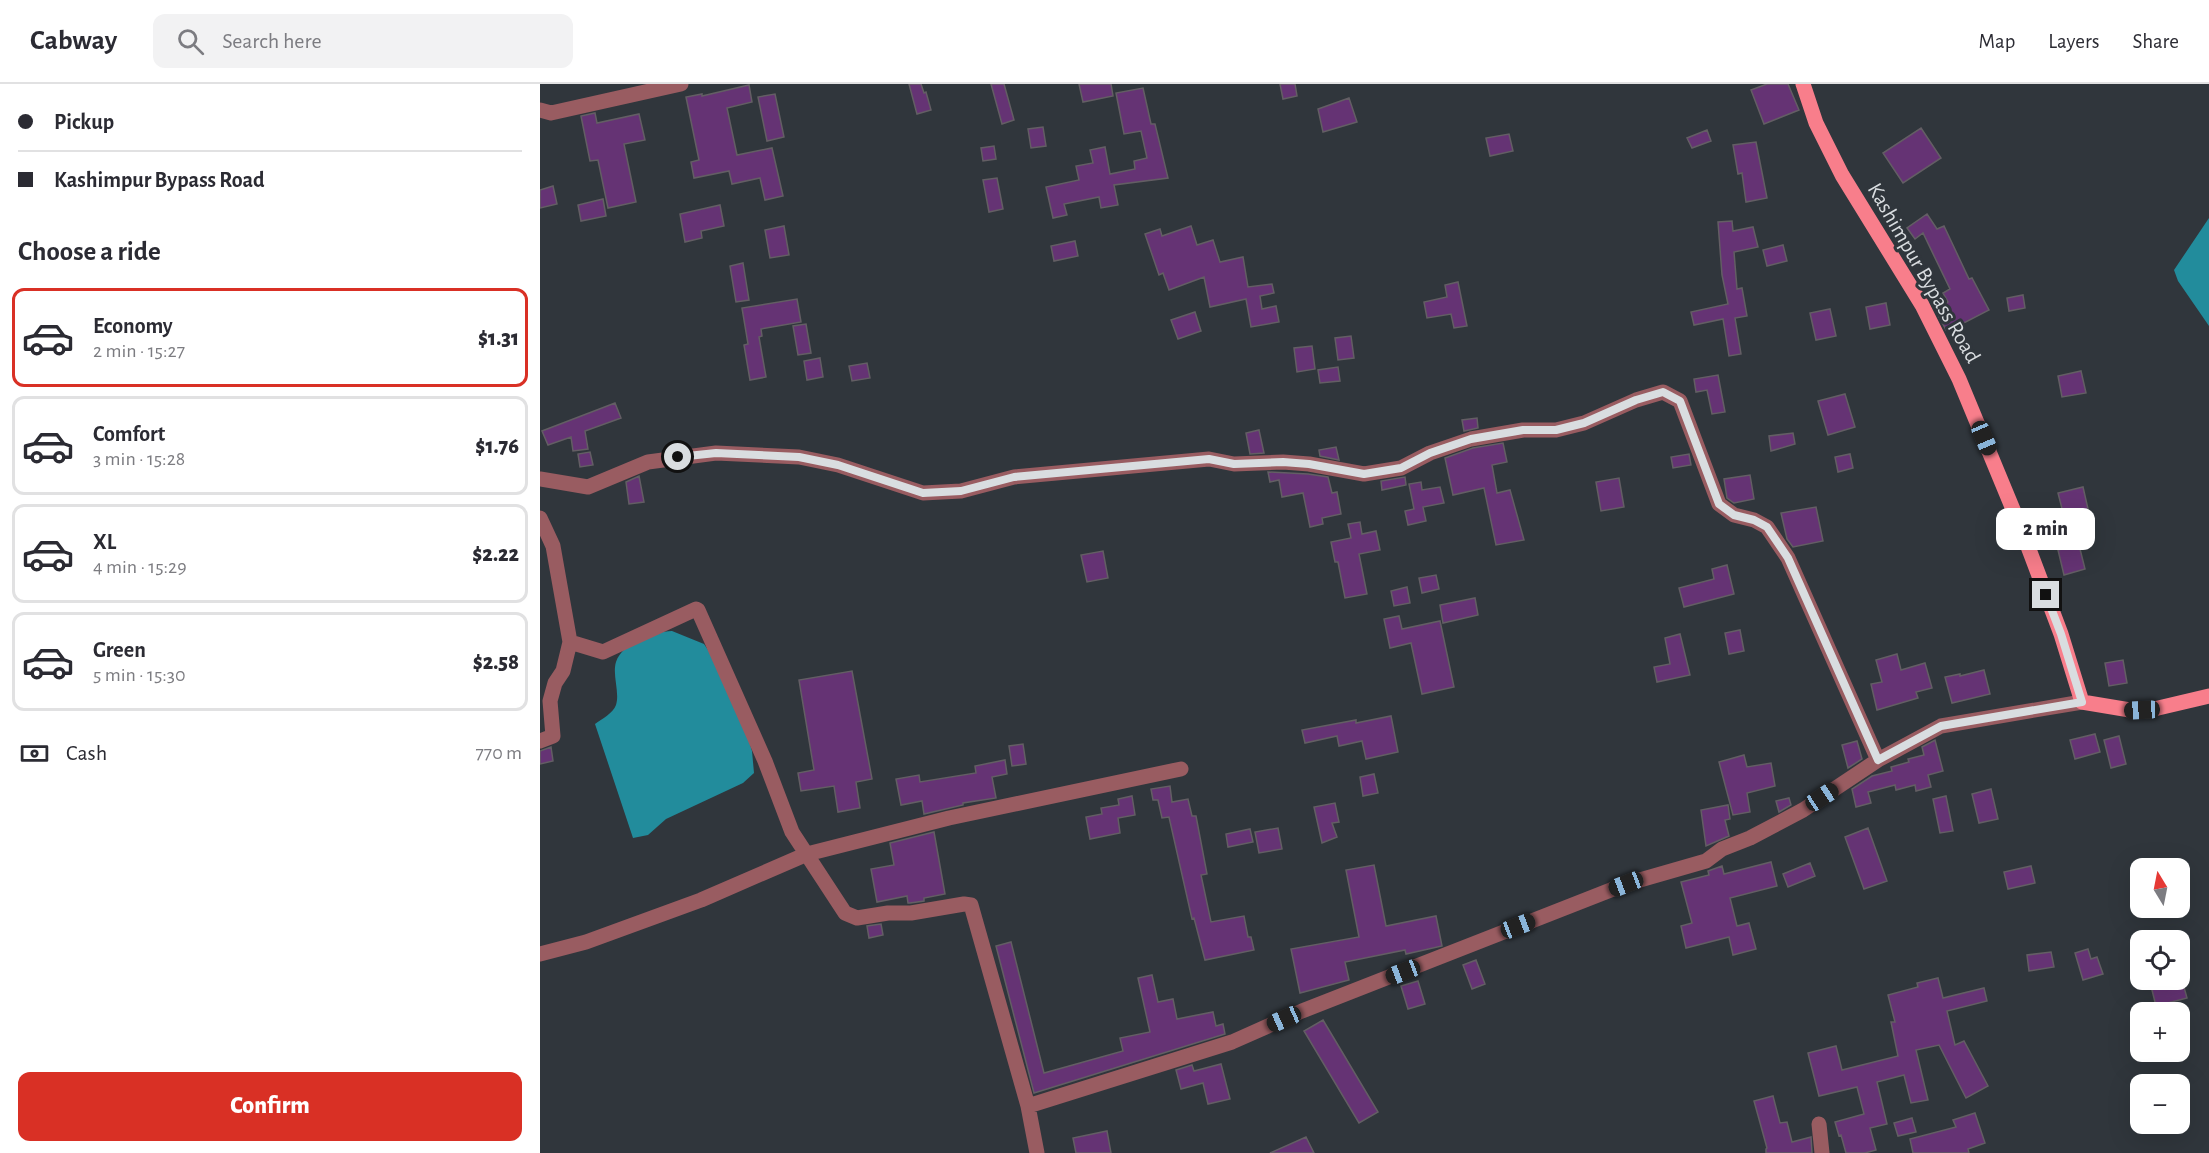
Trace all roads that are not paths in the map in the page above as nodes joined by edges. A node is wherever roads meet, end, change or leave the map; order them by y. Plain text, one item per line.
1 (681, 84) edge
2 (1803, 84) edge
3 (540, 110) edge
4 (540, 479) edge
5 (540, 518) edge
6 (570, 642) junction
7 (2209, 696) edge
8 (2082, 702) junction
9 (540, 741) edge
10 (1878, 760) junction
11 (1181, 769) dead end
12 (807, 854) junction
13 (540, 954) edge
14 (1028, 1106) junction
15 (1819, 1124) dead end
16 (1038, 1153) edge
17 (1822, 1153) edge

1 - 3 street
2 - 8 main road, Kashimpur Bypass Road
4 - 10 street
5 - 6 street
6 - 9 street
6 - 12 street
7 - 8 main road
8 - 10 street
10 - 14 street
11 - 12 street
12 - 13 street
12 - 14 street
14 - 16 street
15 - 17 street

